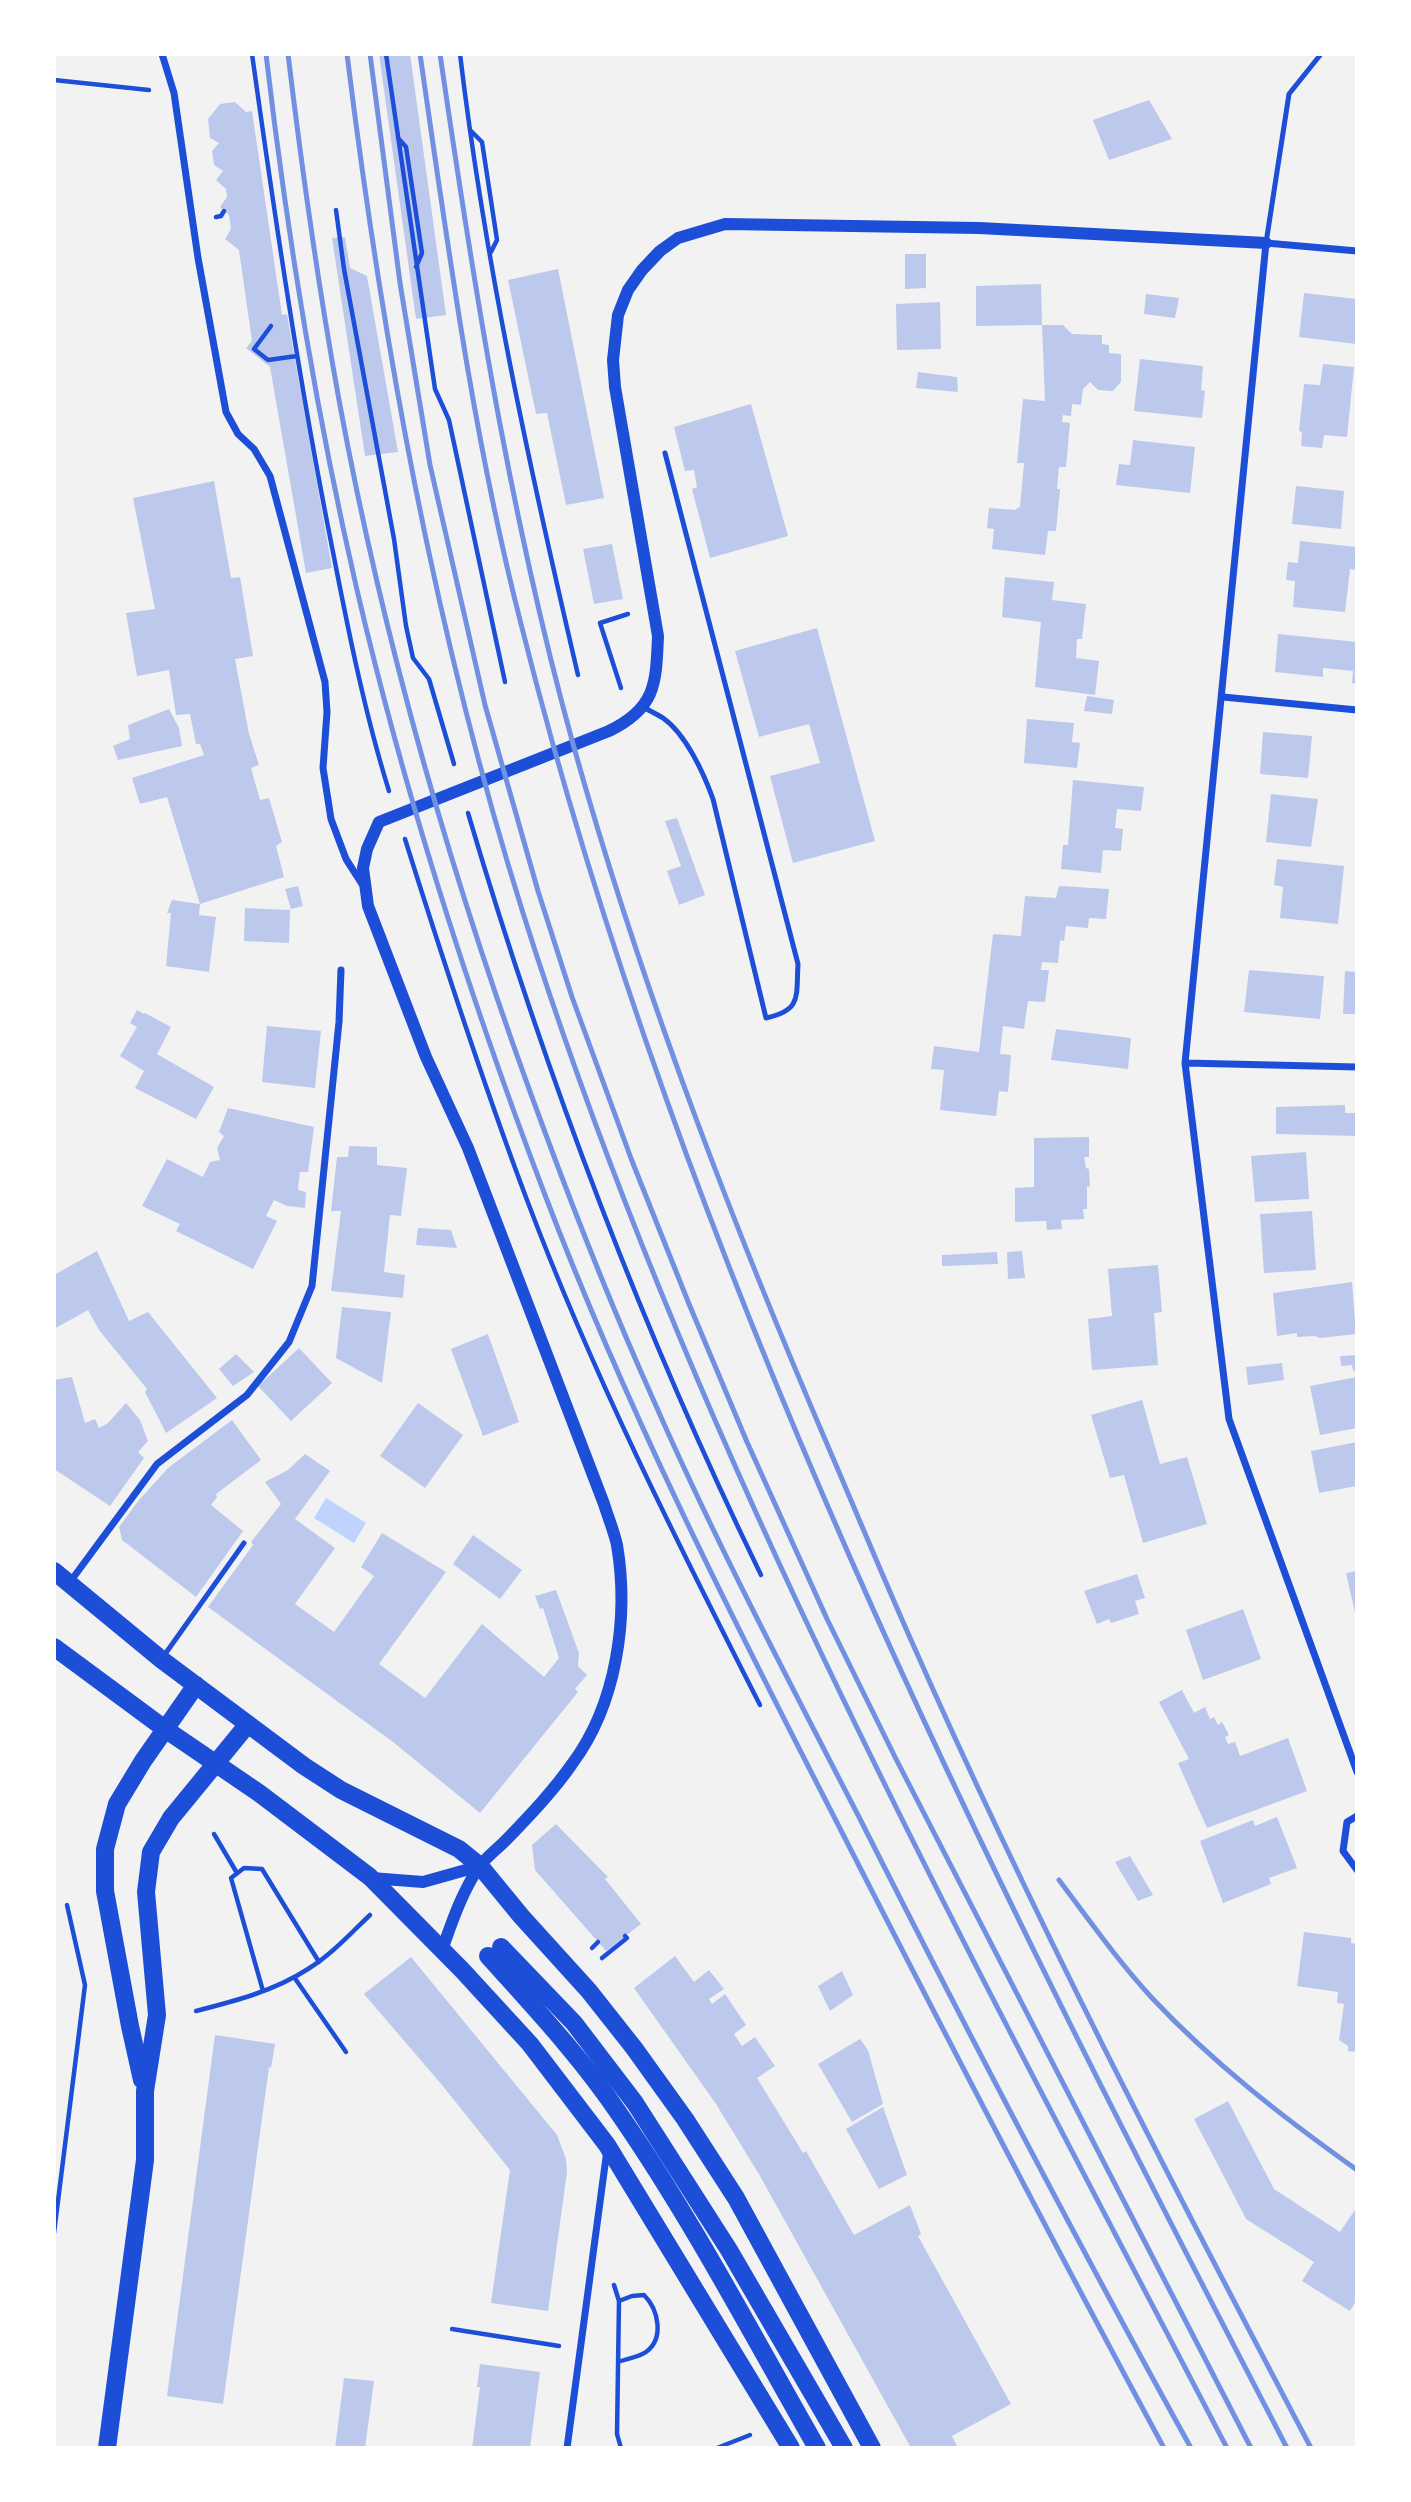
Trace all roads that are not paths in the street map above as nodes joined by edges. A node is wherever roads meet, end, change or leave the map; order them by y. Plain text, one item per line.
1 (163, 54) edge
2 (1321, 54) edge
3 (1266, 243) junction
4 (1357, 251) edge
5 (665, 453) dead end
6 (1223, 697) junction
7 (643, 707) junction
8 (1357, 710) edge
9 (366, 891) junction
10 (341, 970) dead end
11 (1185, 1063) junction
12 (1357, 1067) edge
13 (244, 1543) dead end
14 (54, 1571) edge
15 (69, 1582) junction
16 (54, 1647) edge
17 (162, 1660) junction
18 (196, 1685) junction
19 (248, 1724) junction
20 (165, 1729) junction
21 (215, 1763) junction
22 (1357, 1772) edge
23 (1357, 1816) edge
24 (480, 1866) junction
25 (1357, 1870) edge
26 (370, 1878) junction
27 (442, 1950) junction
28 (145, 2091) junction
29 (607, 2145) junction
30 (782, 2283) junction
31 (775, 2327) junction
32 (107, 2448) edge
33 (567, 2448) edge
34 (791, 2448) edge
35 (817, 2448) edge
36 (844, 2448) edge
37 (872, 2448) edge

1 - 9 street
2 - 3 lane
3 - 4 street
3 - 6 street
3 - 7 street
5 - 7 lane
6 - 8 street
6 - 11 street
7 - 9 street
9 - 24 street
10 - 15 street
11 - 12 street
11 - 22 street
13 - 17 lane
14 - 15 main road
15 - 17 main road
16 - 20 main road
17 - 18 main road
18 - 19 main road
18 - 20 main road
19 - 21 main road
19 - 24 main road
20 - 21 main road
20 - 28 main road
21 - 26 main road
21 - 28 main road
23 - 25 street
24 - 26 street
24 - 27 street
24 - 30 main road
26 - 27 main road
27 - 29 main road
28 - 32 main road
29 - 33 street
29 - 34 main road
30 - 31 main road
30 - 37 main road
31 - 35 main road
31 - 36 main road

